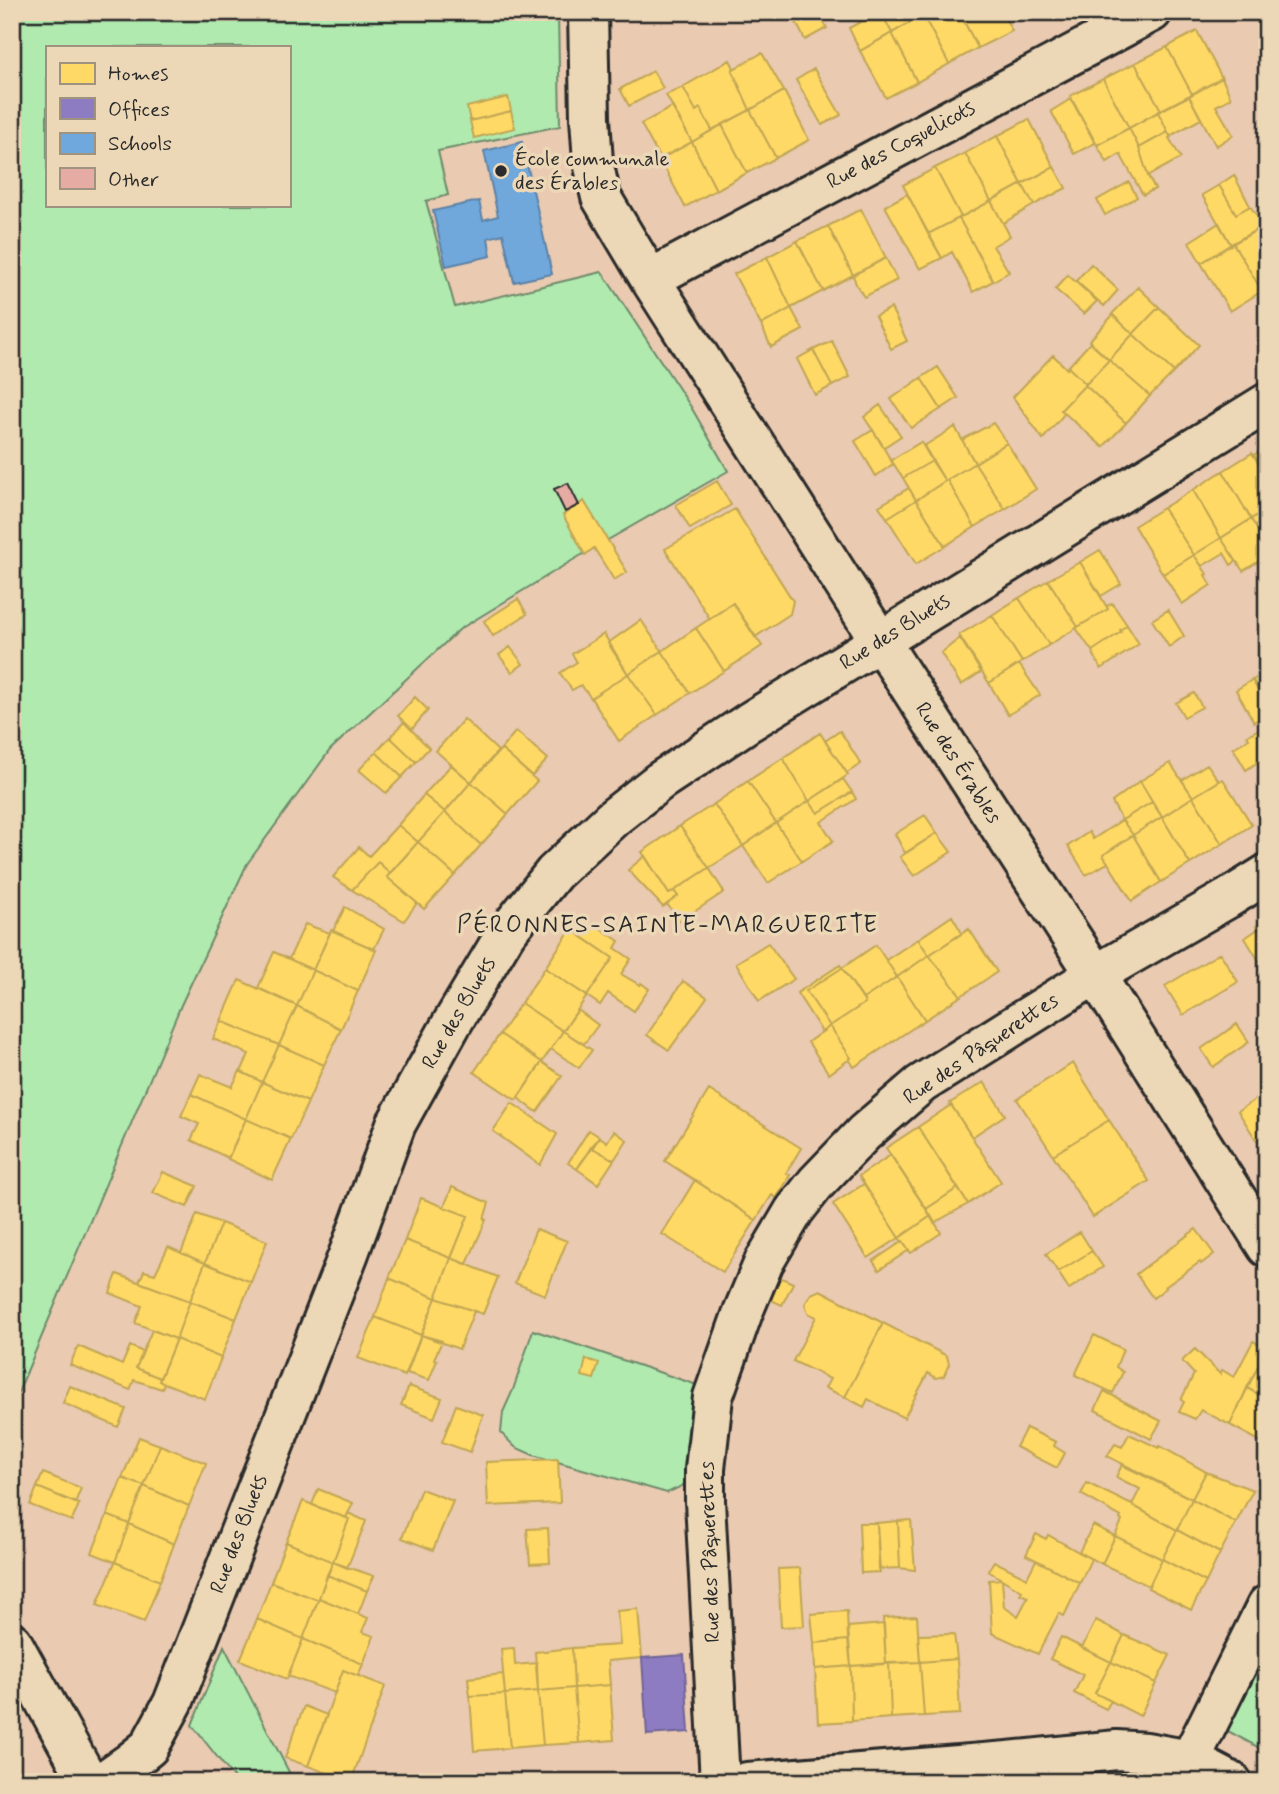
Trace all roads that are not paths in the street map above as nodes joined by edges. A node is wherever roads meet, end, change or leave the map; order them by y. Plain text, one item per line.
1 (588, 12) edge
2 (1152, 12) edge
3 (650, 279) junction
4 (1267, 403) edge
5 (880, 641) junction
6 (1267, 874) edge
7 (1095, 974) junction
8 (1267, 1247) edge
9 (1267, 1605) edge
10 (12, 1642) edge
11 (1190, 1760) junction
12 (89, 1782) edge
13 (102, 1782) edge
14 (720, 1782) edge
15 (747, 1782) edge
16 (1232, 1782) edge

1 - 3 street, Rue des Érables
2 - 3 street, Rue des Coquelicots
3 - 5 street, Rue des Érables
4 - 5 street, Rue des Bluets
5 - 7 street, Rue des Érables
5 - 13 street, Rue des Bluets
6 - 7 street, Rue des Pâquerettes
7 - 8 street, Rue des Érables
7 - 14 street, Rue des Pâquerettes
9 - 11 street
10 - 12 street
11 - 15 street
11 - 16 street

